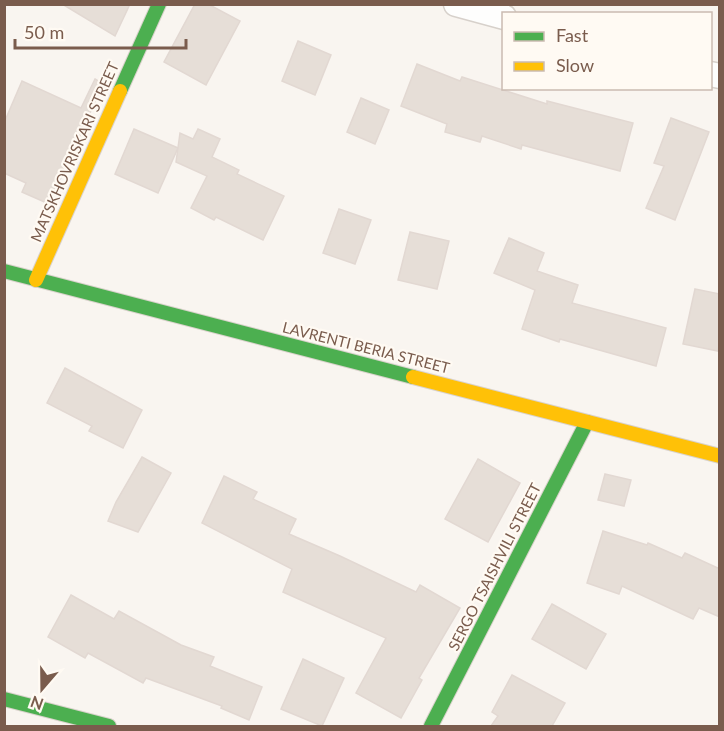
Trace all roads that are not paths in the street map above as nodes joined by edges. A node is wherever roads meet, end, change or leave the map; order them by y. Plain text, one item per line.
1 (159, 4) edge
2 (456, 4) edge
3 (502, 16) edge
4 (4, 272) edge
5 (36, 280) junction
6 (587, 422) junction
7 (720, 456) edge
8 (4, 699) edge
9 (109, 726) edge
10 (431, 726) edge

1 - 5 street, MATSKHOVRISKARI STREET
2 - 3 street
4 - 5 street, LAVRENTI BERIA STREET
5 - 6 street, LAVRENTI BERIA STREET
6 - 7 street, LAVRENTI BERIA STREET
6 - 10 street, SERGO TSAISHVILI STREET
8 - 9 street

